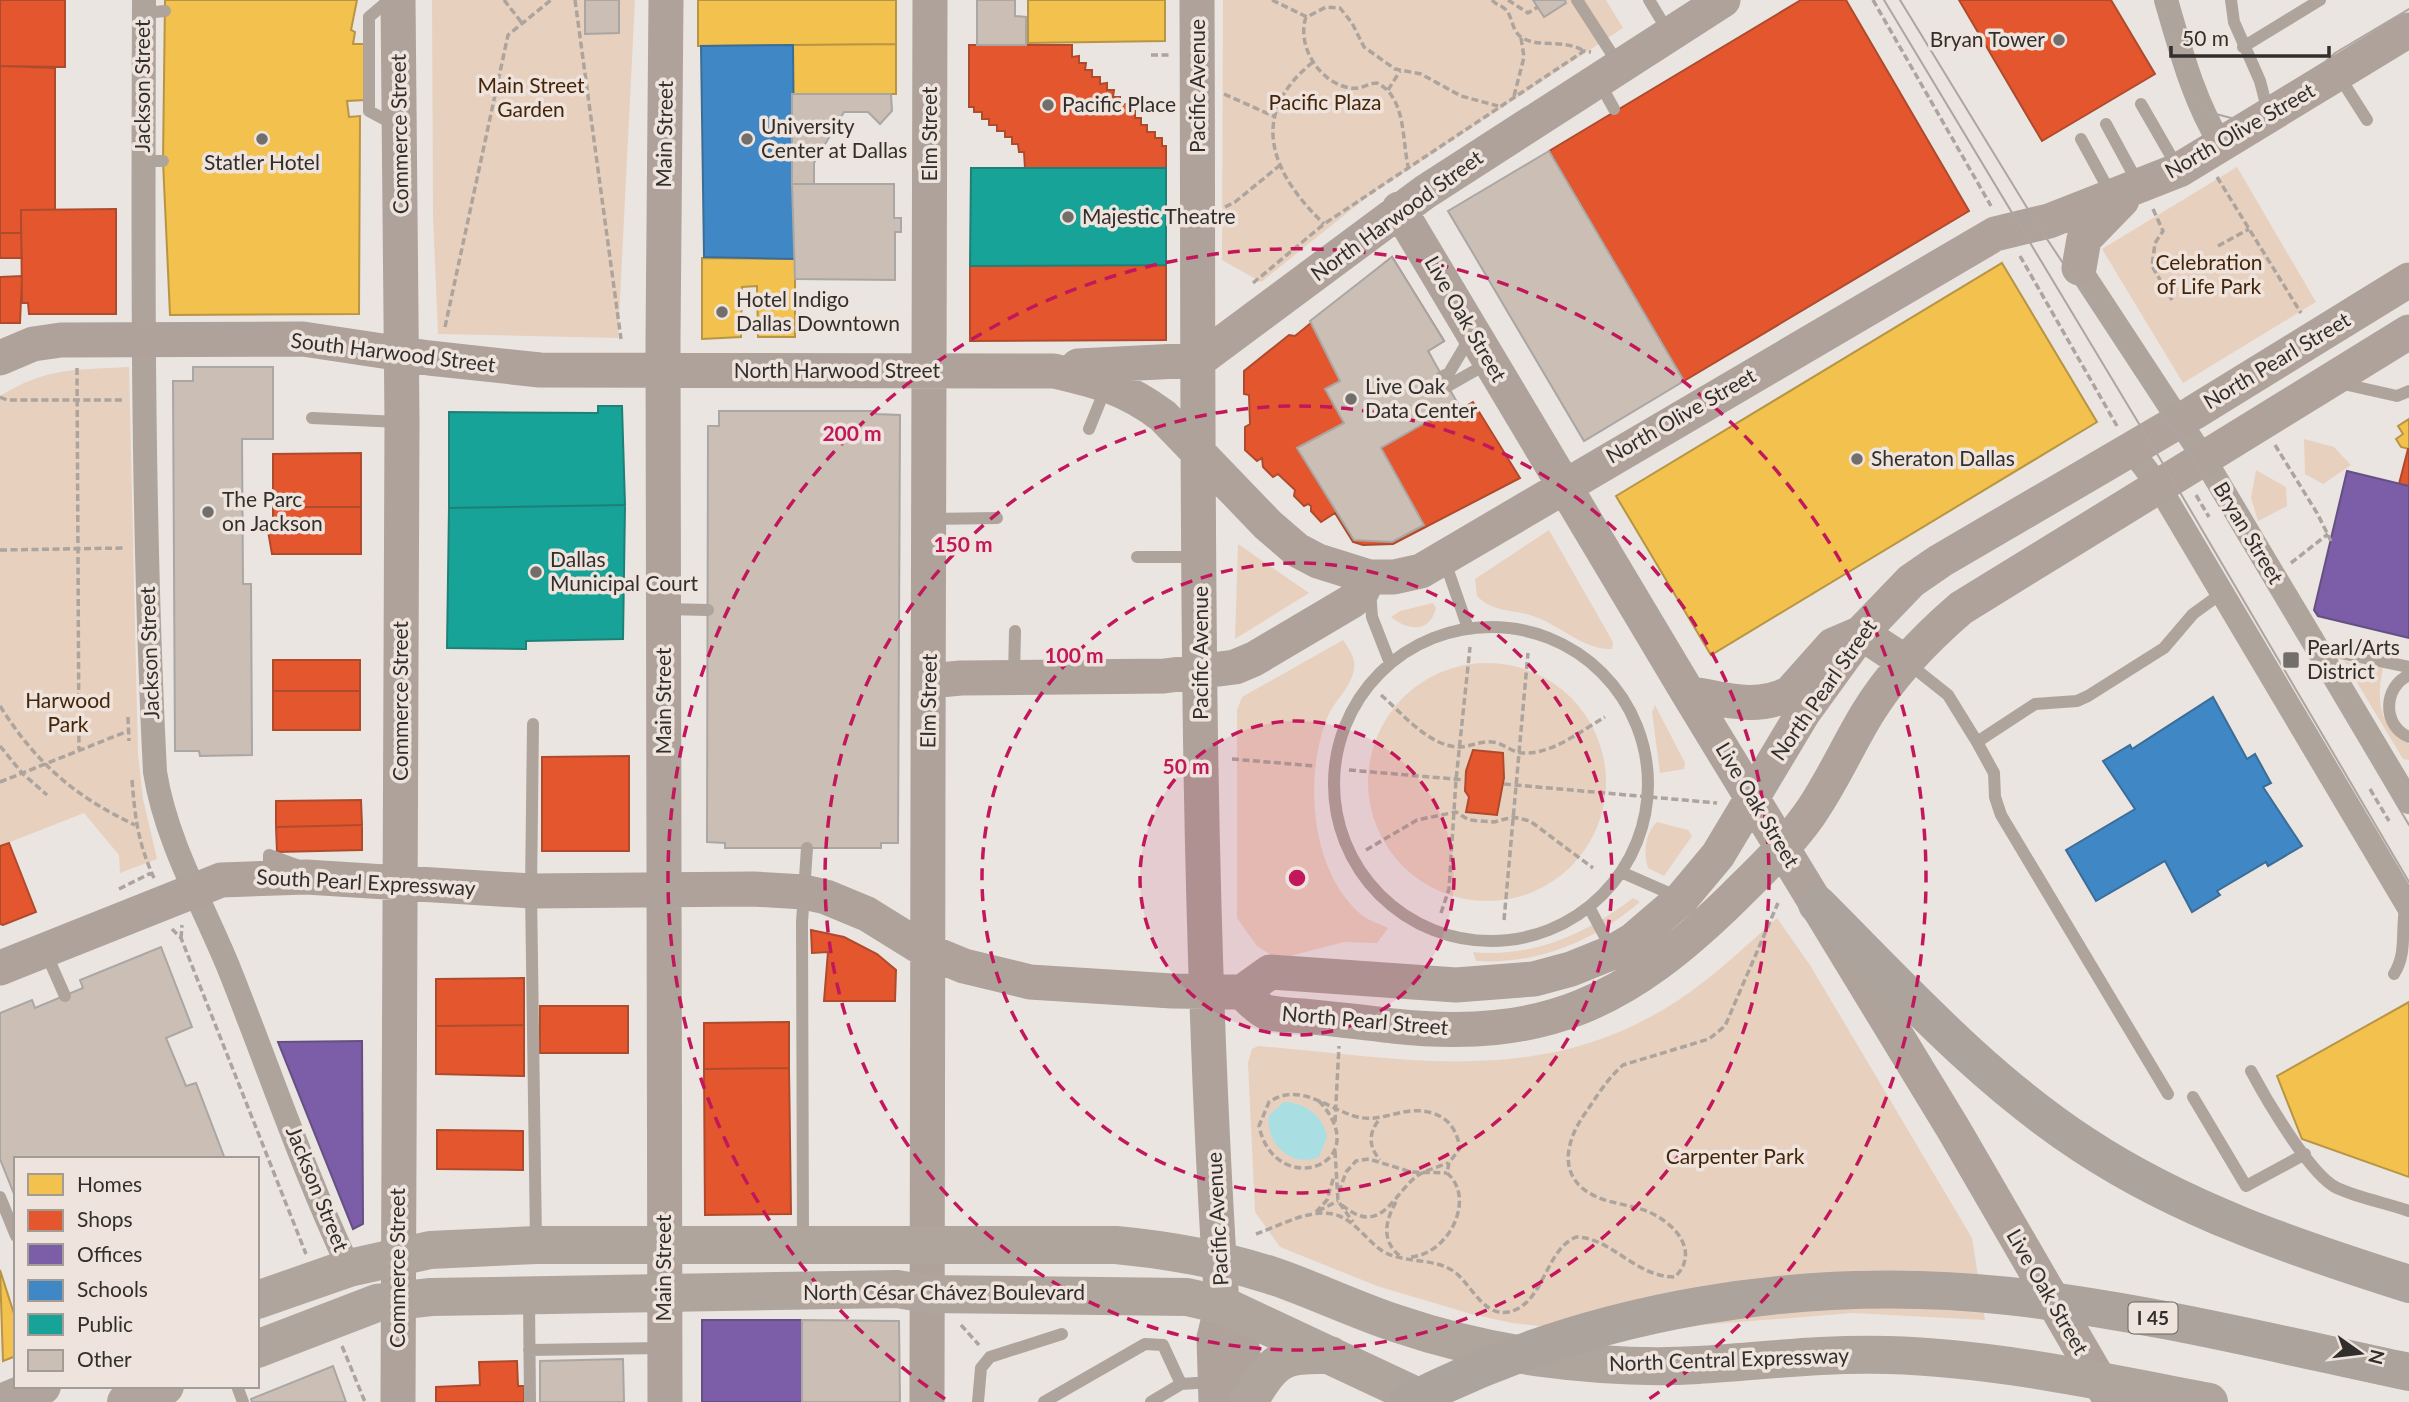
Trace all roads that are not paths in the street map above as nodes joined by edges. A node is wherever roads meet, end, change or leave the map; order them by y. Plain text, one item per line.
1 (388, 0) edge
2 (398, 0) edge
3 (666, 0) edge
4 (930, 0) edge
5 (1198, 0) edge
6 (1577, 0) edge
7 (1649, 0) edge
8 (2166, 0) edge
9 (2231, 0) edge
10 (2320, 0) edge
11 (1719, 1) edge
12 (151, 8) edge
13 (2409, 30) edge
14 (1670, 34) junction
15 (2243, 47) junction
16 (1602, 60) junction
17 (2337, 74) junction
18 (2141, 104) dead end
19 (1614, 109) dead end
20 (2269, 115) junction
21 (2367, 120) dead end
22 (2105, 124) dead end
23 (400, 128) junction
24 (2081, 139) dead end
25 (2218, 158) junction
26 (2179, 170) junction
27 (2135, 195) junction
28 (1399, 209) junction
29 (2079, 268) joint
30 (2409, 280) edge
31 (1473, 332) junction
32 (2409, 332) edge
33 (143, 338) junction
34 (402, 354) junction
35 (0, 358) edge
36 (1199, 360) junction
37 (1490, 361) junction
38 (930, 371) junction
39 (1054, 371) junction
40 (663, 372) junction
41 (2329, 380) junction
42 (1108, 384) junction
43 (2409, 391) edge
44 (312, 418) dead end
45 (2180, 420) junction
46 (402, 422) junction
47 (1089, 429) dead end
48 (2124, 438) junction
49 (1200, 457) junction
50 (2197, 473) junction
51 (1563, 485) junction
52 (2158, 485) junction
53 (998, 518) dead end
54 (930, 519) junction
55 (1137, 557) dead end
56 (1200, 557) junction
57 (1444, 559) junction
58 (1369, 577) junction
59 (2222, 593) junction
60 (664, 609) junction
61 (708, 610) dead end
62 (1468, 628) junction
63 (1014, 631) dead end
64 (1861, 633) junction
65 (2316, 648) junction
66 (1905, 662) junction
67 (1390, 663) junction
68 (2409, 667) edge
69 (1200, 673) junction
70 (2409, 675) edge
71 (1014, 677) junction
72 (929, 681) junction
73 (1688, 693) junction
74 (533, 724) dead end
75 (1789, 737) junction
76 (2409, 737) edge
77 (1978, 742) junction
78 (1836, 766) junction
79 (2408, 796) edge
80 (1752, 797) junction
81 (1783, 847) junction
82 (807, 848) dead end
83 (1622, 872) junction
84 (400, 884) junction
85 (195, 888) junction
86 (531, 891) junction
87 (665, 892) junction
88 (804, 892) junction
89 (1682, 898) junction
90 (1817, 904) junction
91 (2408, 906) edge
92 (1589, 907) junction
93 (45, 949) junction
94 (925, 950) junction
95 (1613, 951) junction
96 (0, 968) edge
97 (2394, 974) dead end
98 (1206, 991) junction
99 (1242, 992) junction
100 (65, 996) dead end
101 (2251, 1071) dead end
102 (2168, 1094) dead end
103 (2193, 1097) dead end
104 (2305, 1154) junction
105 (0, 1197) edge
106 (2409, 1211) edge
107 (14, 1231) edge
108 (536, 1245) junction
109 (664, 1245) junction
110 (803, 1245) junction
111 (927, 1245) junction
112 (397, 1256) junction
113 (1219, 1261) junction
114 (349, 1268) junction
115 (2409, 1284) edge
116 (665, 1294) junction
117 (529, 1298) junction
118 (259, 1299) edge
119 (397, 1299) junction
120 (2050, 1300) junction
121 (1222, 1305) junction
122 (941, 1306) junction
123 (1422, 1331) junction
124 (1062, 1334) dead end
125 (259, 1348) edge
126 (665, 1348) junction
127 (529, 1350) junction
128 (1330, 1355) junction
129 (2407, 1380) edge
130 (2048, 1387) edge
131 (160, 1388) edge
132 (1204, 1389) edge
133 (2106, 1392) edge
134 (126, 1402) edge
135 (398, 1402) edge
136 (530, 1402) edge
137 (665, 1402) edge
138 (927, 1402) edge
139 (978, 1402) edge
140 (1045, 1402) edge
141 (1151, 1402) edge
142 (1249, 1402) edge
143 (1409, 1402) edge
144 (1429, 1402) edge
145 (2209, 1402) edge

1 - 23 lane
2 - 23 main road, Commerce Street
3 - 40 main road, Main Street
4 - 38 main road, Elm Street
5 - 36 main road, Pacific Avenue
6 - 16 lane
7 - 14 lane
8 - 25 street
9 - 15 lane
10 - 15 lane
11 - 14 main road, North Harwood Street
12 - 33 street, Jackson Street
13 - 17 main road, North Olive Street
14 - 16 main road, North Harwood Street
15 - 20 lane
16 - 19 lane
16 - 28 main road, North Harwood Street
17 - 20 main road, North Olive Street
17 - 21 lane
18 - 26 lane
20 - 25 main road, North Olive Street
22 - 27 lane
23 - 34 main road, Commerce Street
24 - 27 lane
25 - 26 main road, North Olive Street
26 - 27 main road, North Olive Street
27 - 29 main road
27 - 51 main road, North Olive Street
28 - 31 main road, Live Oak Street
28 - 36 main road, North Harwood Street
29 - 45 street, Bryan Street
30 - 45 main road, North Pearl Street
31 - 37 main road, Live Oak Street
31 - 37 lane
32 - 41 main road, North Pearl Street
33 - 34 main road, South Harwood Street
33 - 35 main road, South Harwood Street
33 - 85 street, Jackson Street
34 - 40 main road, South Harwood Street
34 - 46 main road, Commerce Street
36 - 39 main road, North Harwood Street
36 - 49 main road, Pacific Avenue
37 - 51 main road, Live Oak Street
38 - 39 main road, North Harwood Street
38 - 40 main road, North Harwood Street
38 - 54 main road, Elm Street
39 - 42 main road, North Harwood Street
40 - 60 main road, Main Street
41 - 43 lane
41 - 50 main road, North Pearl Street
42 - 47 lane
42 - 49 main road, North Harwood Street
44 - 46 lane
45 - 48 main road, North Pearl Street
45 - 50 street, Bryan Street
46 - 84 main road, Commerce Street
48 - 52 street
48 - 64 main road, North Pearl Street
49 - 56 main road, Pacific Avenue
49 - 58 main road, North Harwood Street
50 - 52 main road, North Pearl Street
50 - 65 street, Bryan Street
51 - 57 main road, North Olive Street
51 - 73 main road, Live Oak Street
52 - 59 street
52 - 66 main road, North Pearl Street
53 - 54 lane
54 - 72 main road, Elm Street
55 - 56 lane
56 - 69 main road, Pacific Avenue
57 - 58 main road, North Olive Street
57 - 62 lane
58 - 67 lane
58 - 69 main road
59 - 77 lane
59 - 91 street
60 - 61 lane
60 - 87 main road, Main Street
62 - 67 lane
62 - 83 lane
63 - 71 lane
64 - 66 main road
64 - 73 main road
64 - 75 main road, North Pearl Street
65 - 68 lane
65 - 79 street, Bryan Street
66 - 77 lane
66 - 78 main road, North Pearl Street
67 - 92 lane
69 - 71 main road
69 - 98 main road, Pacific Avenue
70 - 76 lane
71 - 72 main road
72 - 94 main road, Elm Street
73 - 80 main road, Live Oak Street
74 - 86 lane
75 - 78 main road
75 - 80 main road, North Pearl Street
77 - 102 lane
78 - 81 main road, North Pearl Street
80 - 81 main road, Live Oak Street
80 - 89 main road, North Pearl Street
81 - 90 main road, Live Oak Street
81 - 99 main road, North Pearl Street
82 - 88 lane
83 - 89 lane
83 - 92 lane
84 - 85 main road, South Pearl Expressway
84 - 86 main road, South Pearl Expressway
84 - 112 main road, Commerce Street
85 - 93 main road, South Pearl Expressway
85 - 114 street, Jackson Street
86 - 87 main road, South Pearl Expressway
86 - 108 lane
87 - 88 main road, South Pearl Expressway
87 - 109 main road, Main Street
88 - 94 main road, South Pearl Expressway
88 - 110 lane
89 - 95 main road, North Pearl Street
90 - 115 highway
90 - 120 main road, Live Oak Street
91 - 97 lane
92 - 95 lane
93 - 96 main road, South Pearl Expressway
93 - 100 lane
94 - 98 main road, South Pearl Expressway
94 - 111 main road, Elm Street
95 - 99 main road, North Pearl Street
98 - 99 main road
98 - 113 main road, Pacific Avenue
101 - 104 lane
103 - 104 lane
104 - 106 lane
105 - 107 lane
108 - 109 main road
108 - 112 main road
109 - 110 main road
109 - 116 main road, Main Street
110 - 111 main road
111 - 113 main road
111 - 122 main road, Elm Street
112 - 114 main road
112 - 119 main road, Commerce Street
113 - 121 main road, Pacific Avenue
113 - 123 main road, North Central Expressway
114 - 118 main road
116 - 117 main road, North César Chávez Boulevard
116 - 122 main road, North César Chávez Boulevard
116 - 126 main road, Main Street
117 - 119 main road, North César Chávez Boulevard
117 - 127 lane
119 - 125 main road, North César Chávez Boulevard
119 - 135 main road, Commerce Street
120 - 129 street
120 - 133 main road, Live Oak Street
121 - 122 main road, North César Chávez Boulevard
121 - 123 main road
121 - 128 main road
121 - 132 main road, Pacific Avenue
121 - 142 main road, Pacific Avenue
122 - 138 main road, Elm Street
123 - 130 main road, North Central Expressway
124 - 139 lane
126 - 127 lane
126 - 137 main road, Main Street
127 - 136 lane
128 - 142 main road
128 - 144 main road
129 - 143 highway, bridge
130 - 133 main road, North Central Expressway
131 - 134 main road
132 - 140 lane
132 - 141 lane
133 - 145 main road, North Central Expressway

